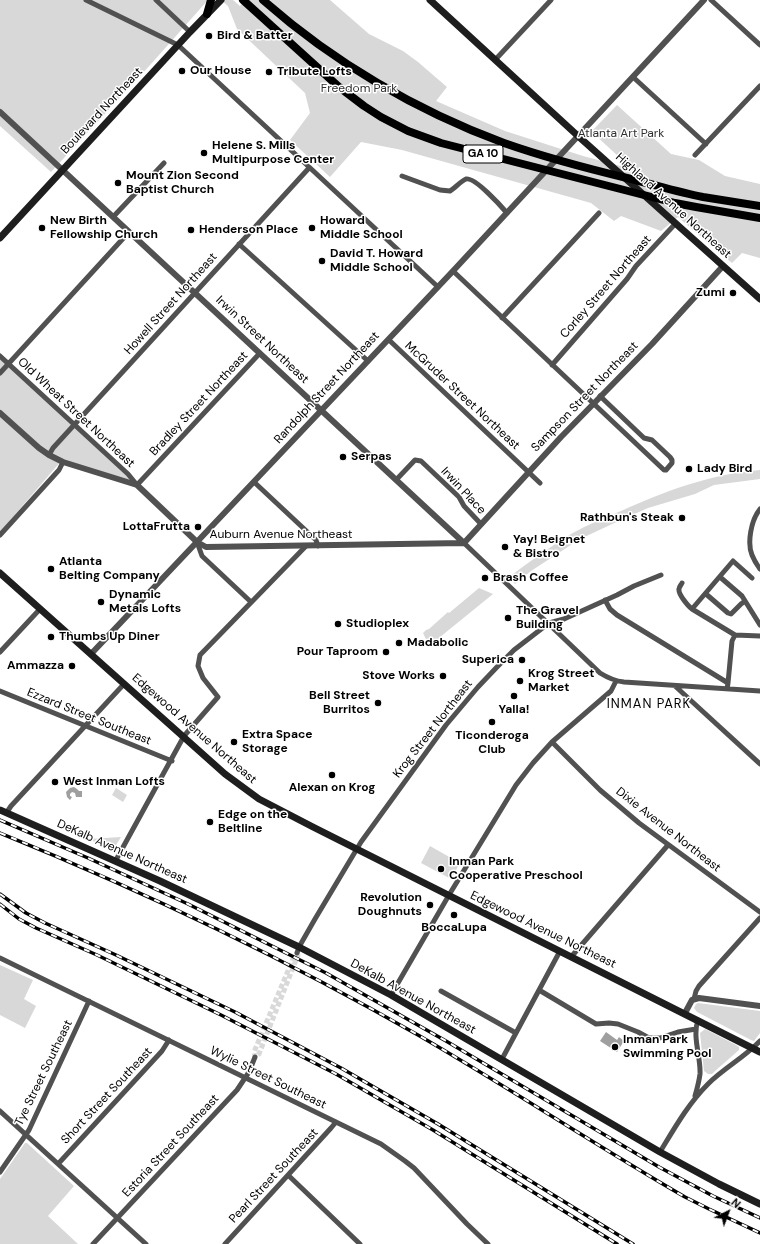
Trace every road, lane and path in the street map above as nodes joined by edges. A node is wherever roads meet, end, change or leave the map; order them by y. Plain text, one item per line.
1 (86, 0) edge
2 (156, 0) edge
3 (211, 0) edge
4 (221, 0) edge
5 (243, 0) edge
6 (263, 0) edge
7 (430, 0) edge
8 (552, 0) edge
9 (704, 0) edge
10 (711, 0) edge
11 (207, 14) junction
12 (190, 32) junction
13 (178, 45) junction
14 (760, 45) edge
15 (495, 60) junction
16 (633, 77) junction
17 (760, 86) edge
18 (0, 112) edge
19 (578, 136) junction
20 (706, 144) junction
21 (695, 155) dead end
22 (164, 163) dead end
23 (309, 168) junction
24 (63, 170) junction
25 (402, 176) dead end
26 (760, 206) edge
27 (507, 213) junction
28 (598, 213) dead end
29 (114, 217) junction
30 (760, 218) edge
31 (675, 222) junction
32 (129, 232) junction
33 (0, 238) edge
34 (239, 244) junction
35 (724, 266) junction
36 (453, 271) junction
37 (438, 287) junction
38 (195, 293) junction
39 (760, 299) edge
40 (502, 318) junction
41 (388, 340) junction
42 (260, 353) junction
43 (0, 356) edge
44 (368, 361) junction
45 (8, 364) junction
46 (552, 365) junction
47 (0, 373) edge
48 (600, 396) junction
49 (593, 404) junction
50 (321, 411) junction
51 (0, 413) edge
52 (75, 425) junction
53 (49, 455) junction
54 (63, 462) junction
55 (529, 473) junction
56 (396, 480) junction
57 (254, 482) junction
58 (540, 483) dead end
59 (137, 485) junction
60 (760, 509) edge
61 (481, 524) junction
62 (0, 535) edge
63 (197, 542) junction
64 (464, 543) junction
65 (306, 546) junction
66 (318, 546) junction
67 (760, 569) edge
68 (0, 573) edge
69 (661, 575) dead end
70 (720, 577) junction
71 (752, 578) dead end
72 (682, 584) dead end
73 (706, 594) junction
74 (605, 600) junction
75 (745, 601) junction
76 (251, 602) junction
77 (40, 609) junction
78 (692, 609) junction
79 (549, 623) junction
80 (760, 624) edge
81 (735, 635) junction
82 (760, 636) edge
83 (0, 652) edge
84 (90, 654) junction
85 (616, 681) junction
86 (728, 683) junction
87 (124, 684) junction
88 (675, 686) junction
89 (727, 689) junction
90 (0, 691) edge
91 (760, 691) edge
92 (85, 726) junction
93 (552, 742) junction
94 (172, 760) junction
95 (759, 763) edge
96 (0, 810) edge
97 (7, 812) junction
98 (668, 845) junction
99 (357, 849) junction
100 (116, 860) junction
101 (449, 896) junction
102 (760, 912) edge
103 (760, 918) edge
104 (298, 950) junction
105 (560, 951) junction
106 (571, 957) junction
107 (0, 958) edge
108 (539, 990) junction
109 (441, 991) dead end
110 (391, 995) junction
111 (694, 999) junction
112 (89, 1001) junction
113 (760, 1006) edge
114 (685, 1013) junction
115 (698, 1020) junction
116 (696, 1029) junction
117 (516, 1033) junction
118 (168, 1040) junction
119 (760, 1041) edge
120 (757, 1050) edge
121 (255, 1057) dead end
122 (502, 1059) junction
123 (246, 1078) junction
124 (694, 1099) junction
125 (0, 1111) edge
126 (336, 1122) junction
127 (26, 1134) junction
128 (660, 1152) junction
129 (58, 1164) junction
130 (0, 1172) edge
131 (288, 1175) junction
132 (760, 1204) edge
133 (117, 1218) junction
134 (228, 1243) edge
135 (93, 1244) edge
136 (146, 1244) edge
137 (360, 1244) edge
138 (488, 1244) edge

1 - 13 street
2 - 12 street
3 - 11 highway
4 - 11 main road, Boulevard Northeast
5 - 30 highway, GA 10
6 - 26 highway, GA 10
7 - 15 main road, Highland Avenue Northeast
8 - 15 street
9 - 16 street, Randolph Street Northeast
10 - 14 street
11 - 12 main road, Boulevard Northeast
12 - 13 main road, Boulevard Northeast
13 - 23 street
13 - 24 main road, Boulevard Northeast
15 - 19 main road, Highland Avenue Northeast
16 - 19 street, Randolph Street Northeast
16 - 20 street
17 - 20 street
18 - 24 street, Irwin Street Northeast
19 - 27 street, Randolph Street Northeast
19 - 31 main road, Highland Avenue Northeast
20 - 21 street
22 - 29 street
23 - 34 street, Howell Street Northeast
23 - 37 street
24 - 29 street, Irwin Street Northeast
24 - 33 main road, Boulevard Northeast
25 - 27 street
27 - 36 street, Randolph Street Northeast
28 - 40 street
29 - 32 street, Irwin Street Northeast
31 - 35 main road, Highland Avenue Northeast
31 - 46 street, Corley Street Northeast
32 - 38 street, Irwin Street Northeast
32 - 45 street
34 - 38 street, Howell Street Northeast
34 - 44 street
35 - 39 main road, Highland Avenue Northeast
35 - 48 street, Sampson Street Northeast
36 - 37 street, Randolph Street Northeast
36 - 40 street
37 - 41 street, Randolph Street Northeast
38 - 42 street, Irwin Street Northeast
38 - 52 street, Howell Street Northeast
40 - 46 street
41 - 44 street, Randolph Street Northeast
41 - 55 street, McGruder Street Northeast
42 - 50 street, Irwin Street Northeast
42 - 59 street, Bradley Street Northeast
43 - 45 street, Old Wheat Street Northeast
44 - 50 street, Randolph Street Northeast
45 - 47 street
45 - 52 street, Old Wheat Street Northeast
46 - 49 street
48 - 49 street, Sampson Street Northeast
48 - 49 street
49 - 55 street, Sampson Street Northeast
50 - 56 street, Irwin Street Northeast
50 - 57 street, Randolph Street Northeast
51 - 53 street, Auburn Avenue Northeast
52 - 53 street, Howell Street Northeast
52 - 59 street, Old Wheat Street Northeast
53 - 54 street, Auburn Avenue Northeast
54 - 59 street, Auburn Avenue Northeast
54 - 62 street
55 - 58 street, McGruder Street Northeast
55 - 61 street, Sampson Street Northeast
56 - 61 street, Irwin Place
56 - 64 street, Irwin Street Northeast
57 - 63 street, Randolph Street Northeast
57 - 66 street
59 - 63 street, Auburn Avenue Northeast
60 - 67 street
61 - 64 street, Sampson Street Northeast
63 - 65 street, Auburn Avenue Northeast
63 - 76 street
63 - 84 street, Randolph Street Northeast
64 - 66 street, Auburn Avenue Northeast
64 - 79 street, Irwin Street Northeast
65 - 66 street, Auburn Avenue Northeast
65 - 76 street
68 - 77 main road, Edgewood Avenue Northeast
69 - 74 street, Krog Street Northeast
70 - 71 street
70 - 73 street
70 - 75 street
72 - 78 street
73 - 75 street
73 - 78 street
74 - 79 street, Krog Street Northeast
74 - 86 street
75 - 80 street
76 - 94 street
77 - 83 street
77 - 84 main road, Edgewood Avenue Northeast
78 - 81 street
79 - 85 street, Irwin Street Northeast
79 - 99 street, Krog Street Northeast
81 - 82 street
81 - 86 street
84 - 87 main road, Edgewood Avenue Northeast
85 - 88 street
85 - 93 street
86 - 89 street
87 - 92 street
87 - 99 main road, Edgewood Avenue Northeast
88 - 89 street
88 - 95 street
89 - 91 street
90 - 92 street, Ezzard Street Southeast
92 - 94 street, Ezzard Street Southeast
92 - 97 street
93 - 98 street, Dixie Avenue Northeast
93 - 101 street
94 - 100 street
96 - 97 main road, DeKalb Avenue Northeast
97 - 100 main road, DeKalb Avenue Northeast
98 - 102 street, Dixie Avenue Northeast
98 - 106 street
99 - 101 main road, Edgewood Avenue Northeast
99 - 104 street, Krog Street Northeast
100 - 104 main road, DeKalb Avenue Northeast
101 - 105 main road, Edgewood Avenue Northeast
101 - 110 street
103 - 111 street
104 - 110 main road, DeKalb Avenue Northeast
105 - 106 main road, Edgewood Avenue Northeast
105 - 108 street
106 - 114 main road, Edgewood Avenue Northeast
107 - 112 street, Wylie Street Southeast
108 - 116 street
108 - 117 street
109 - 117 street
110 - 122 main road, DeKalb Avenue Northeast
111 - 113 street
111 - 114 street
112 - 118 street, Wylie Street Southeast
112 - 127 street, Tye Street Southeast
114 - 115 main road, Edgewood Avenue Northeast
115 - 116 street
115 - 120 main road, Edgewood Avenue Northeast
116 - 124 street
117 - 122 street
118 - 123 street, Wylie Street Southeast
118 - 129 street, Short Street Southeast
119 - 120 street
120 - 124 street
121 - 123 street, Estoria Street Southeast
122 - 128 main road, DeKalb Avenue Northeast
123 - 126 street, Wylie Street Southeast
123 - 133 street, Estoria Street Southeast
124 - 128 street
125 - 127 street
126 - 131 street, Pearl Street Southeast
126 - 138 street, Wylie Street Southeast
127 - 129 street
127 - 130 street, Tye Street Southeast
128 - 132 main road, DeKalb Avenue Northeast
129 - 133 street
131 - 134 street, Pearl Street Southeast
131 - 137 street
133 - 135 street, Estoria Street Southeast
133 - 136 street

